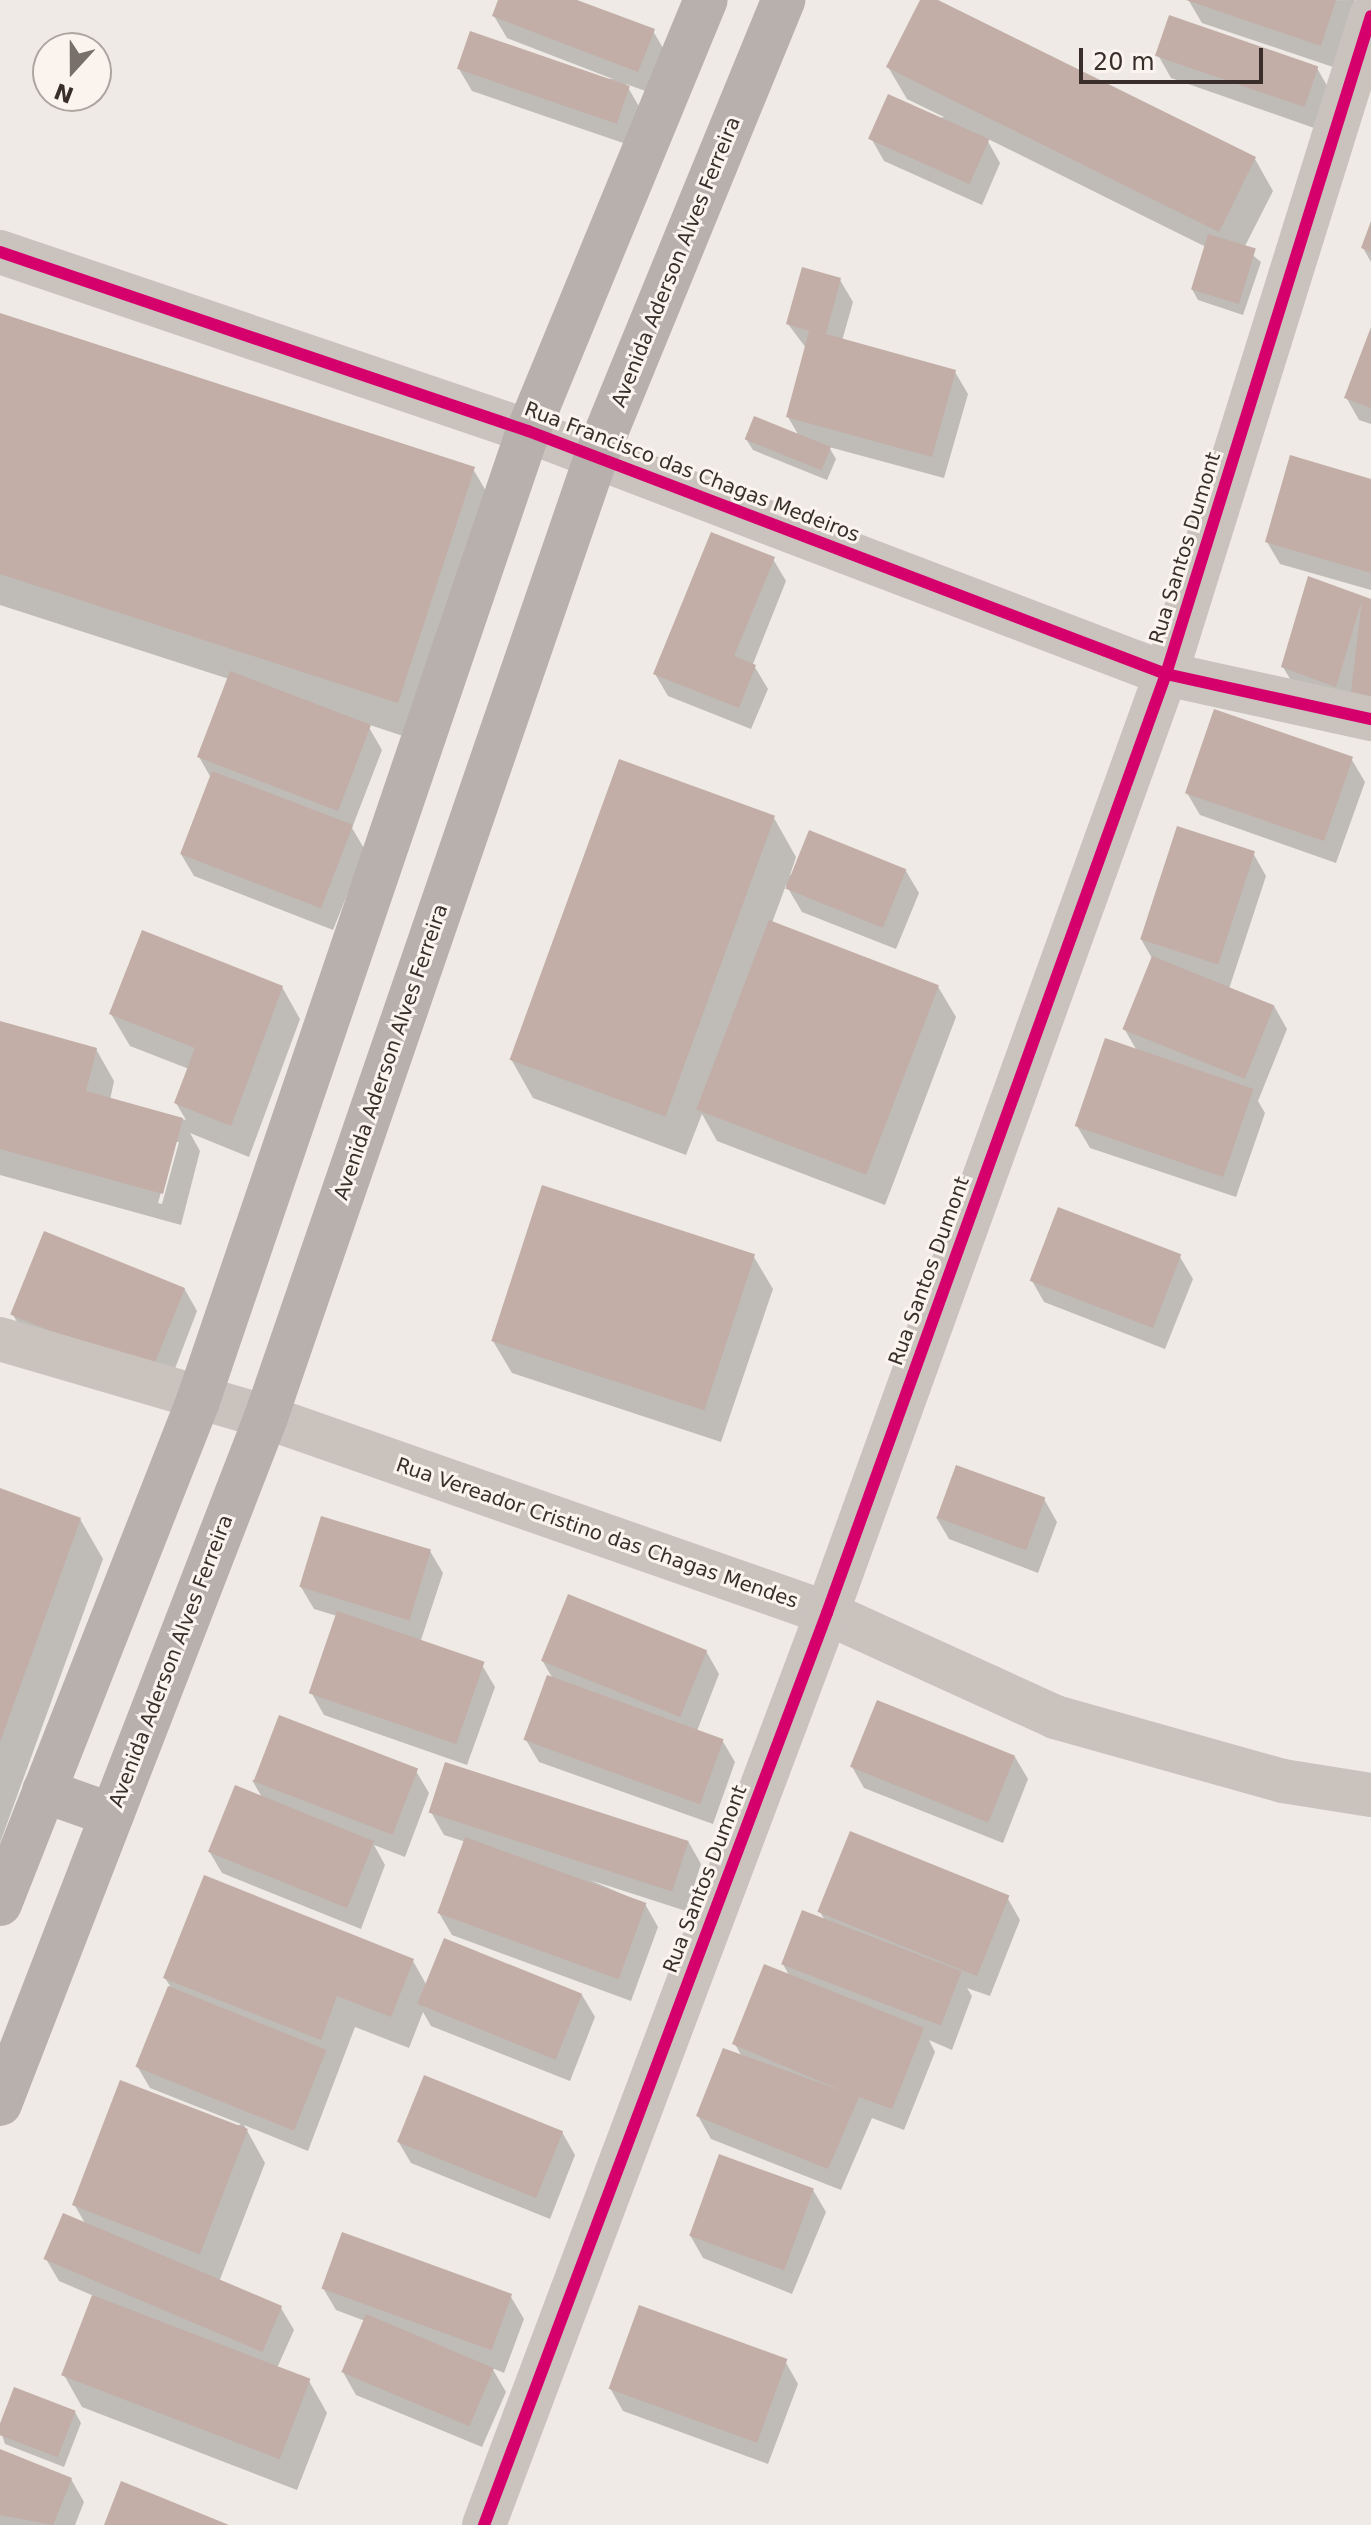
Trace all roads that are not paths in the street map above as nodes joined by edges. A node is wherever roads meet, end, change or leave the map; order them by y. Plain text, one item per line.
1 (706, 0) edge
2 (783, 0) edge
3 (1371, 16) edge
4 (0, 252) edge
5 (528, 431) junction
6 (596, 457) junction
7 (1166, 674) junction
8 (1371, 719) edge
9 (0, 1339) edge
10 (198, 1401) junction
11 (266, 1417) junction
12 (827, 1613) junction
13 (44, 1791) junction
14 (1371, 1795) edge
15 (112, 1815) junction
16 (0, 1904) edge
17 (0, 2104) edge
18 (484, 2525) edge

1 - 5 main road
2 - 6 main road, Avenida Aderson Alves Ferreira
3 - 7 street, Rua Santos Dumont
4 - 5 street, Rua Francisco das Chagas Medeiros
5 - 6 street, Rua Francisco das Chagas Medeiros
5 - 10 main road
6 - 7 street, Rua Francisco das Chagas Medeiros
6 - 11 main road, Avenida Aderson Alves Ferreira
7 - 8 street, Rua Francisco das Chagas Medeiros
7 - 12 street, Rua Santos Dumont
9 - 10 street, Rua Vereador Cristino das Chagas Mendes
10 - 11 street, Rua Vereador Cristino das Chagas Mendes
10 - 13 main road
11 - 12 street, Rua Vereador Cristino das Chagas Mendes
11 - 15 main road, Avenida Aderson Alves Ferreira
12 - 14 street, Rua Vereador Cristino das Chagas Mendes
12 - 18 street, Rua Santos Dumont
13 - 15 main road
13 - 16 main road
15 - 17 main road, Avenida Aderson Alves Ferreira

